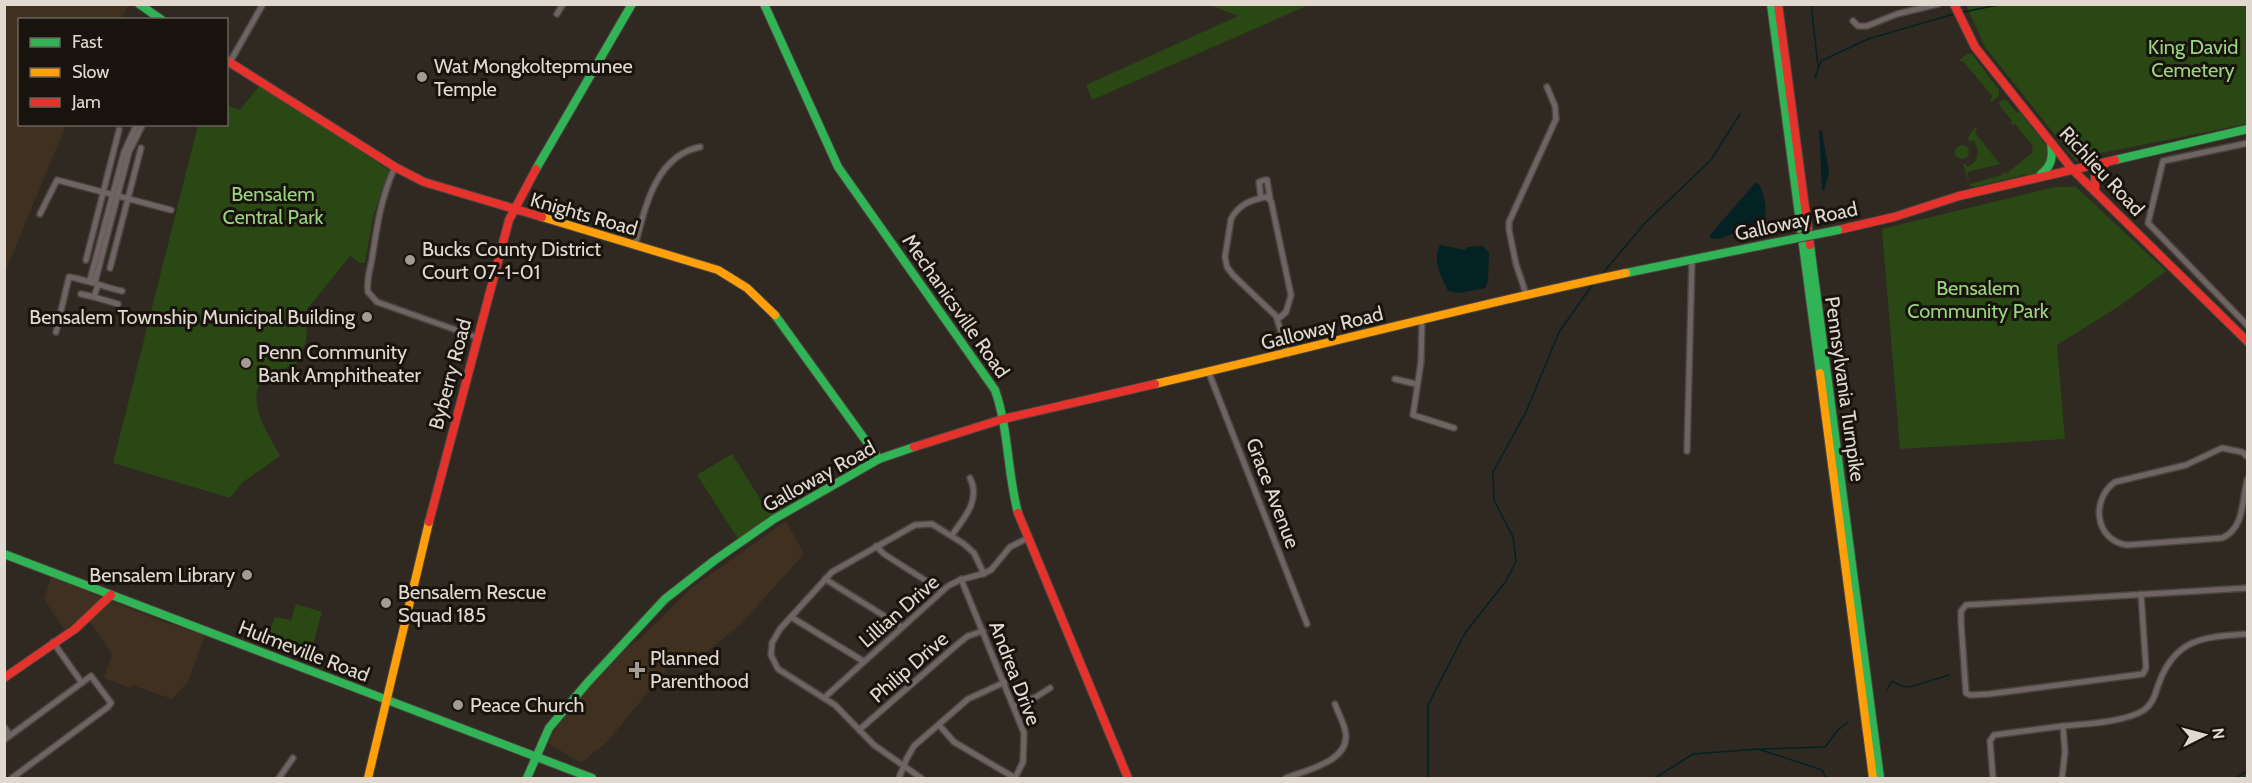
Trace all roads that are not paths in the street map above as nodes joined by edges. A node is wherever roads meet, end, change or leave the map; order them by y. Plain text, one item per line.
1 (139, 4) edge
2 (263, 4) edge
3 (563, 4) edge
4 (632, 4) edge
5 (764, 4) edge
6 (1770, 4) edge
7 (1778, 4) edge
8 (1938, 4) edge
9 (1954, 4) edge
10 (557, 14) dead end
11 (159, 18) edge
12 (1853, 21) dead end
13 (228, 61) edge
14 (1547, 87) dead end
15 (136, 126) edge
16 (142, 126) edge
17 (2247, 129) edge
18 (119, 130) dead end
19 (2051, 142) junction
20 (2247, 143) edge
21 (700, 147) dead end
22 (141, 148) dead end
23 (2112, 159) junction
24 (395, 167) junction
25 (2072, 169) junction
26 (2033, 178) junction
27 (2095, 190) junction
28 (103, 193) junction
29 (115, 196) junction
30 (1261, 198) junction
31 (1270, 198) junction
32 (128, 200) junction
33 (171, 210) dead end
34 (513, 210) junction
35 (40, 214) dead end
36 (636, 246) junction
37 (86, 260) dead end
38 (1692, 260) junction
39 (110, 268) dead end
40 (94, 282) junction
41 (2208, 286) junction
42 (122, 291) dead end
43 (81, 294) dead end
44 (1526, 294) junction
45 (2200, 294) junction
46 (94, 297) junction
47 (118, 304) dead end
48 (1278, 319) junction
49 (1422, 320) junction
50 (2247, 326) edge
51 (56, 332) dead end
52 (476, 337) junction
53 (2247, 342) edge
54 (1288, 354) junction
55 (1209, 373) junction
56 (1395, 379) dead end
57 (1416, 384) junction
58 (1003, 419) junction
59 (1454, 428) dead end
60 (1687, 451) dead end
61 (2247, 457) edge
62 (879, 459) junction
63 (970, 478) dead end
64 (2247, 478) edge
65 (952, 535) junction
66 (1028, 538) junction
67 (876, 546) junction
68 (4, 554) edge
69 (984, 574) junction
70 (825, 579) junction
71 (961, 579) junction
72 (2247, 588) edge
73 (942, 591) junction
74 (2140, 594) junction
75 (111, 595) junction
76 (791, 617) junction
77 (1307, 624) dead end
78 (902, 627) junction
79 (983, 631) junction
80 (2247, 634) edge
81 (53, 642) junction
82 (863, 661) junction
83 (4, 678) edge
84 (1005, 682) junction
85 (82, 683) junction
86 (1050, 688) dead end
87 (824, 698) junction
88 (387, 699) junction
89 (1335, 704) dead end
90 (1014, 706) junction
91 (939, 725) junction
92 (2063, 726) junction
93 (4, 727) edge
94 (859, 730) junction
95 (10, 735) junction
96 (4, 740) edge
97 (536, 755) junction
98 (293, 758) dead end
99 (903, 766) junction
100 (12, 778) edge
101 (279, 778) edge
102 (368, 778) edge
103 (527, 778) edge
104 (592, 778) edge
105 (899, 778) edge
106 (921, 778) edge
107 (1015, 778) edge
108 (1128, 778) edge
109 (1286, 778) edge
110 (1873, 778) edge
111 (1880, 778) edge
112 (1993, 778) edge
113 (2062, 778) edge

1 - 11 main road
2 - 13 street
3 - 10 street
4 - 34 main road, Byberry Road
5 - 58 main road, Mechanicsville Road
6 - 110 main road, Pennsylvania Turnpike
7 - 111 main road, Pennsylvania Turnpike
8 - 12 street
9 - 19 main road, Richlieu Road
13 - 24 main road, Knights Road
14 - 44 street
15 - 29 street
16 - 29 street
17 - 23 main road, Galloway Road
18 - 28 street
19 - 25 main road, Richlieu Road
19 - 26 main road
20 - 41 street
21 - 36 street
22 - 32 street
23 - 25 main road, Galloway Road
23 - 27 main road
24 - 34 main road, Knights Road
24 - 52 street
25 - 26 main road, Galloway Road
25 - 27 main road, Richlieu Road
26 - 38 main road, Galloway Road, bridge
27 - 45 main road, Richlieu Road
28 - 29 street
28 - 35 street
28 - 37 street
29 - 32 street
29 - 40 street
30 - 31 street
30 - 31 street
30 - 48 street
31 - 48 street
32 - 33 street
32 - 39 street
34 - 36 main road, Knights Road
34 - 52 main road, Byberry Road
36 - 62 main road, Knights Road
38 - 44 main road, Galloway Road
38 - 60 street
40 - 42 street
40 - 46 street
40 - 51 street
41 - 45 street
41 - 50 street
43 - 46 street
44 - 49 main road, Galloway Road
45 - 53 main road, Richlieu Road
46 - 47 street
48 - 54 street
49 - 54 main road, Galloway Road
49 - 57 street
52 - 88 main road, Byberry Road
54 - 55 main road, Galloway Road
55 - 58 main road, Galloway Road
55 - 77 street, Grace Avenue
56 - 57 street
57 - 59 street
58 - 62 main road, Galloway Road
58 - 66 main road, Mechanicsville Road
61 - 64 street
62 - 97 main road, Galloway Road
63 - 65 street
65 - 67 street
65 - 69 street
66 - 69 street
66 - 108 main road, Mechanicsville Road
67 - 70 street
67 - 73 street
68 - 75 main road, Hulmeville Road
69 - 71 street, Lillian Drive
70 - 76 street
70 - 78 street
71 - 73 street, Lillian Drive
71 - 79 street, Andrea Drive
72 - 74 street
73 - 78 street, Lillian Drive
74 - 74 street
75 - 81 main road
75 - 88 main road, Hulmeville Road
76 - 82 street
76 - 87 street
78 - 82 street, Lillian Drive
79 - 84 street, Andrea Drive
79 - 94 street, Philip Drive
80 - 92 street
81 - 83 main road
81 - 85 street
82 - 87 street, Lillian Drive
84 - 90 street, Andrea Drive
84 - 91 street
85 - 95 street
85 - 100 street
86 - 90 street
87 - 94 street
88 - 97 main road, Hulmeville Road
88 - 102 main road, Byberry Road
89 - 109 street
90 - 107 street, Andrea Drive
91 - 99 street
91 - 107 street
92 - 112 street
92 - 113 street
93 - 95 street
94 - 99 street
95 - 96 street
97 - 103 main road, Galloway Road
97 - 104 main road, Hulmeville Road
98 - 101 street
99 - 105 street
99 - 106 street

